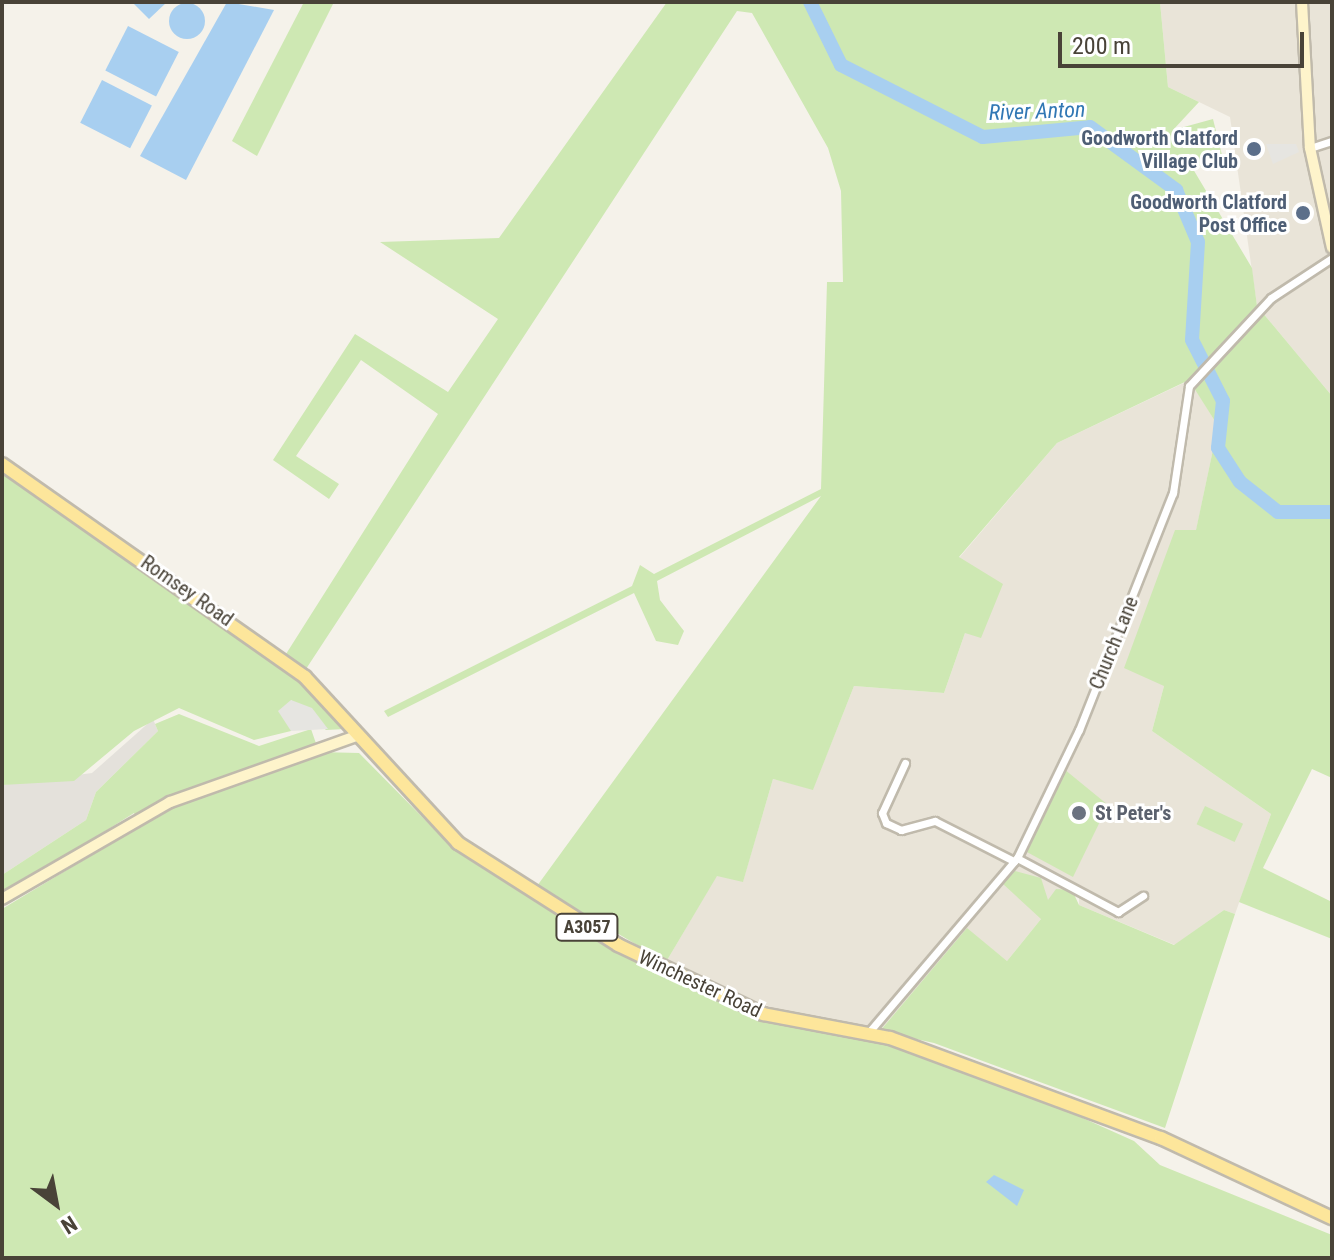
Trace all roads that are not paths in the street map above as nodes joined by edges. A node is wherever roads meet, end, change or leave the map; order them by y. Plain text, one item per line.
1 (1302, 2) edge
2 (1332, 141) edge
3 (1310, 148) junction
4 (1332, 248) edge
5 (1332, 258) edge
6 (2, 464) edge
7 (356, 736) junction
8 (905, 763) dead end
9 (1016, 859) junction
10 (1052, 878) junction
11 (1047, 888) dead end
12 (1143, 896) dead end
13 (2, 899) edge
14 (868, 1033) junction
15 (1332, 1218) edge

1 - 3 main road
2 - 3 street
3 - 4 main road
5 - 9 street, Church Lane
6 - 7 main road, Romsey Road / A3057
7 - 13 main road
7 - 14 main road, Winchester Road / A3057
8 - 9 street
9 - 10 street
9 - 14 street, Church Lane
10 - 11 street
10 - 12 street
14 - 15 main road, Winchester Road / A3057

